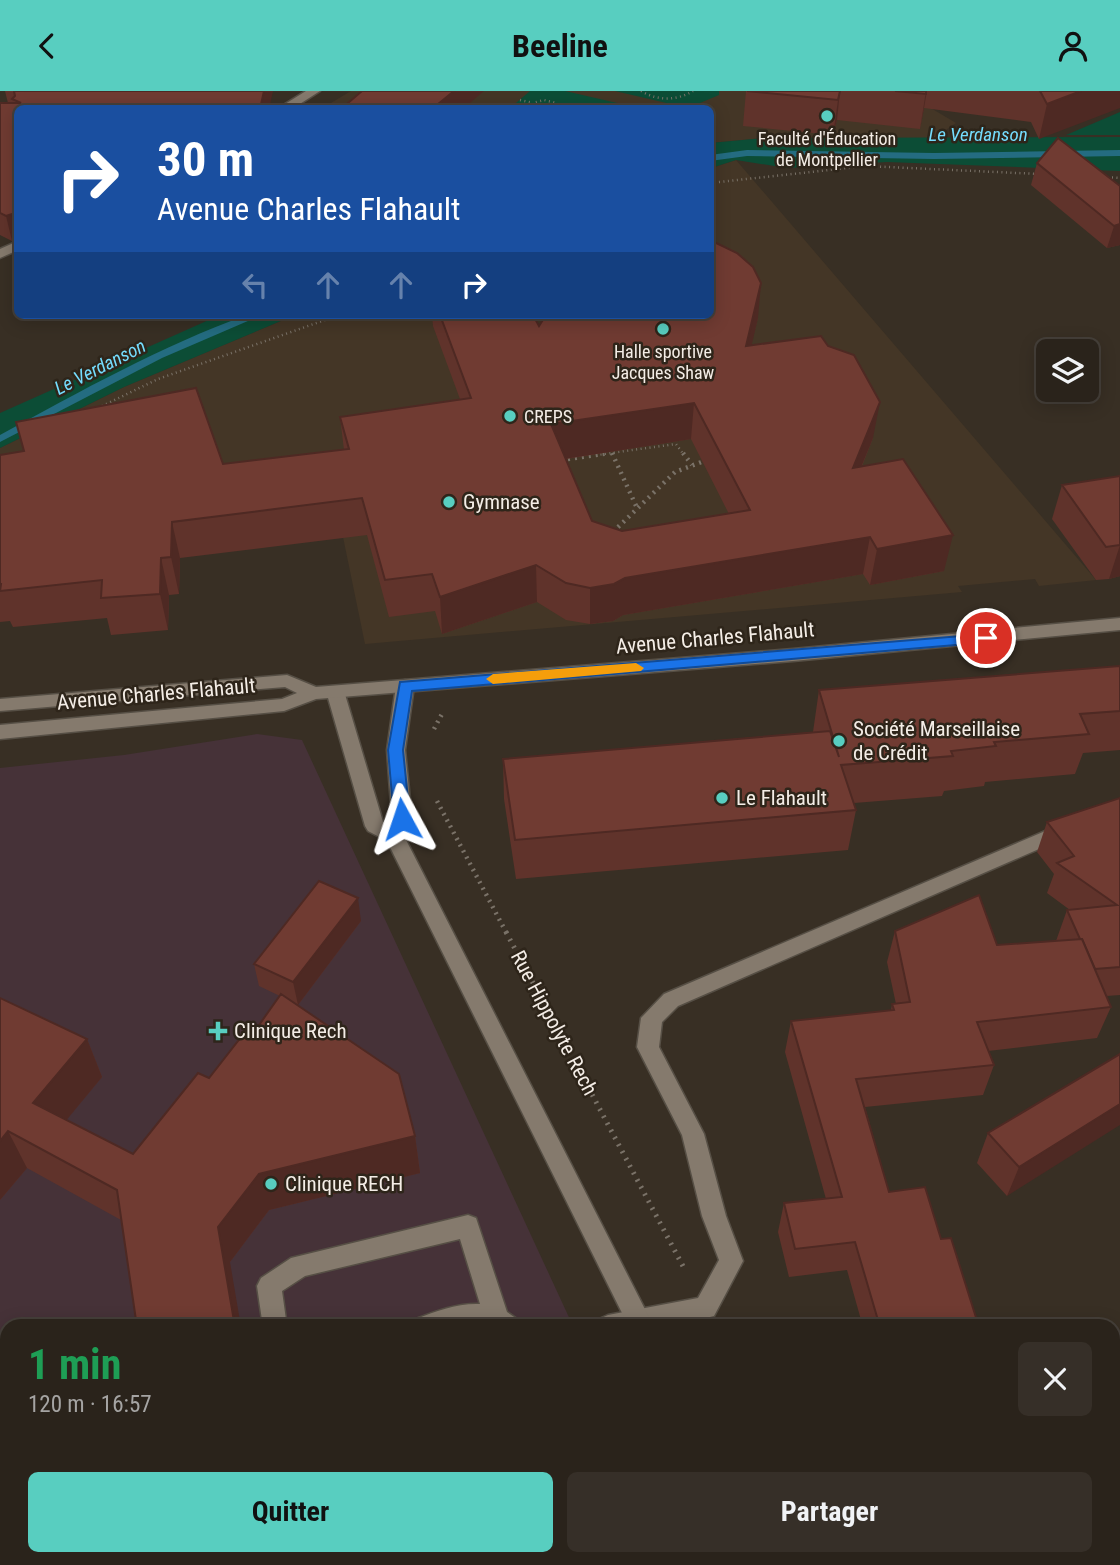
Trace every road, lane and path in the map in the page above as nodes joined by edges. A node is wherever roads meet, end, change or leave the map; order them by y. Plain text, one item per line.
1 (314, 91) edge
2 (641, 91) edge
3 (693, 91) edge
4 (520, 100) dead end
5 (533, 103) joint
6 (290, 105) edge
7 (558, 105) edge
8 (1045, 174) edge
9 (1101, 177) edge
10 (1120, 178) edge
11 (714, 183) edge
12 (328, 319) edge
13 (88, 413) edge
14 (612, 453) junction
15 (714, 459) edge
16 (550, 461) edge
17 (692, 465) junction
18 (637, 509) junction
19 (608, 536) edge
20 (1120, 624) edge
21 (405, 686) junction
22 (335, 691) junction
23 (314, 693) junction
24 (0, 705) edge
25 (443, 714) dead end
26 (0, 732) edge
27 (429, 739) dead end
28 (435, 792) dead end
29 (1082, 822) edge
30 (394, 836) junction
31 (705, 1308) junction
32 (274, 1319) edge
33 (457, 1319) edge
34 (495, 1319) edge
35 (501, 1319) edge
36 (638, 1319) edge
37 (661, 1319) edge

1 - 6 street
2 - 3 path
4 - 5 path
5 - 7 path
8 - 11 path
9 - 10 path
12 - 13 path
14 - 16 path
14 - 17 path
14 - 18 path
15 - 17 path
17 - 18 path
18 - 19 path
20 - 21 main road, Avenue Charles Flahault
21 - 22 street, Avenue Charles Flahault
21 - 30 street
22 - 23 street, Avenue Charles Flahault
22 - 30 street
23 - 24 street, Avenue Charles Flahault
23 - 26 street, Avenue Charles Flahault
25 - 27 path
28 - 31 path, Rue Hippolyte Rech
29 - 31 street
30 - 36 street
31 - 37 street
32 - 35 street
33 - 34 street

